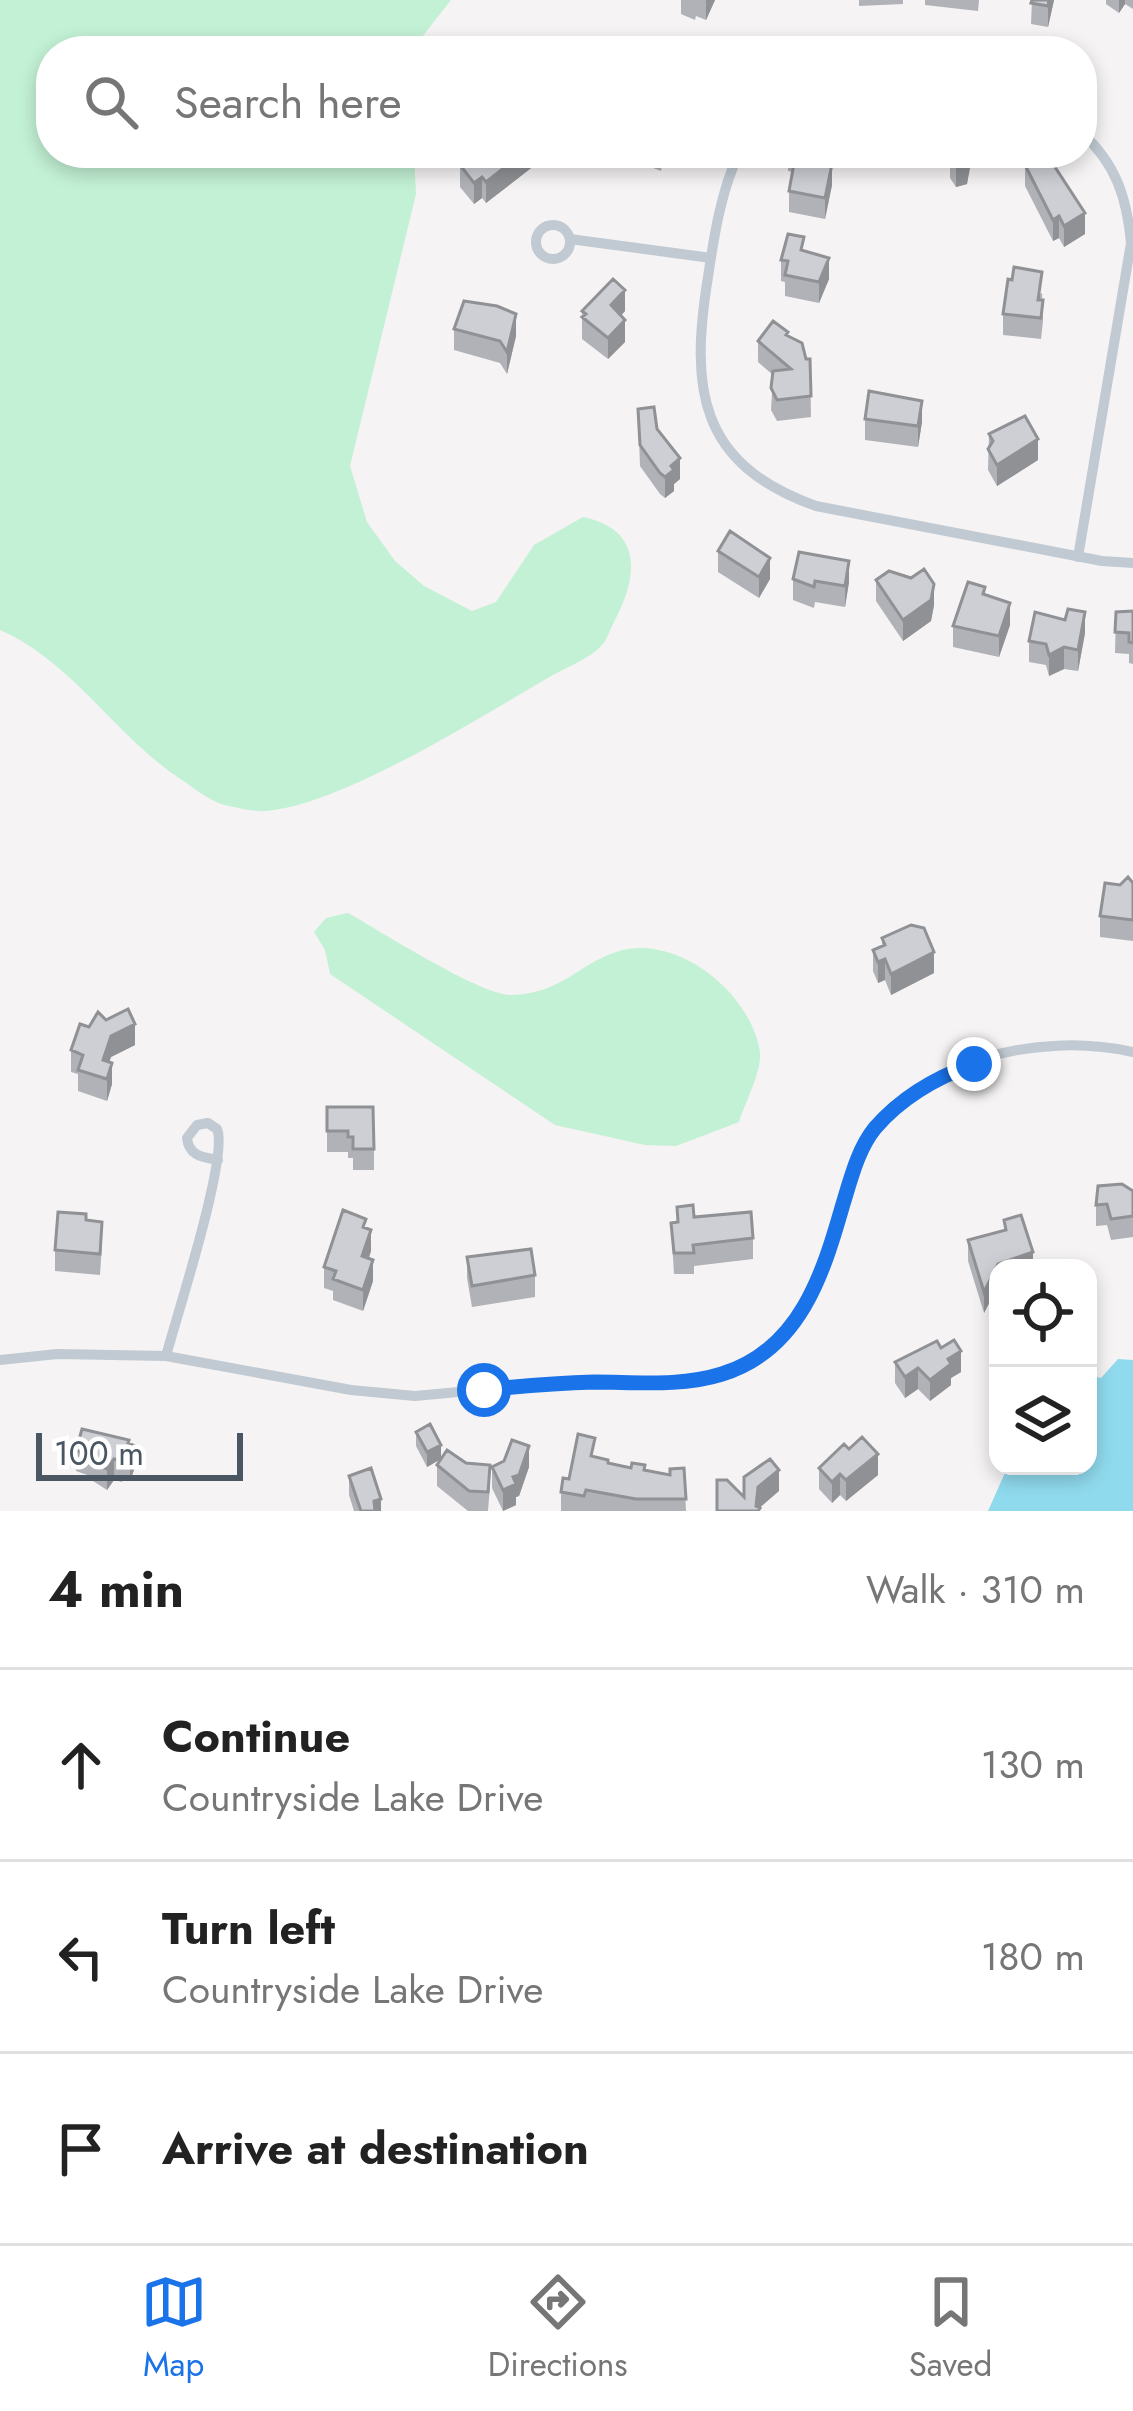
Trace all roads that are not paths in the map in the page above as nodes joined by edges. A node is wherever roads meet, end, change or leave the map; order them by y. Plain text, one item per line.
1 (1097, 152) edge
2 (733, 168) edge
3 (570, 239) dead end
4 (711, 258) junction
5 (1078, 557) junction
6 (1133, 563) edge
7 (1133, 1052) edge
8 (218, 1160) dead end
9 (166, 1356) junction
10 (0, 1360) edge

1 - 5 street
2 - 4 street
3 - 4 street
4 - 5 street
5 - 6 street
7 - 9 street
8 - 9 street
9 - 10 street

